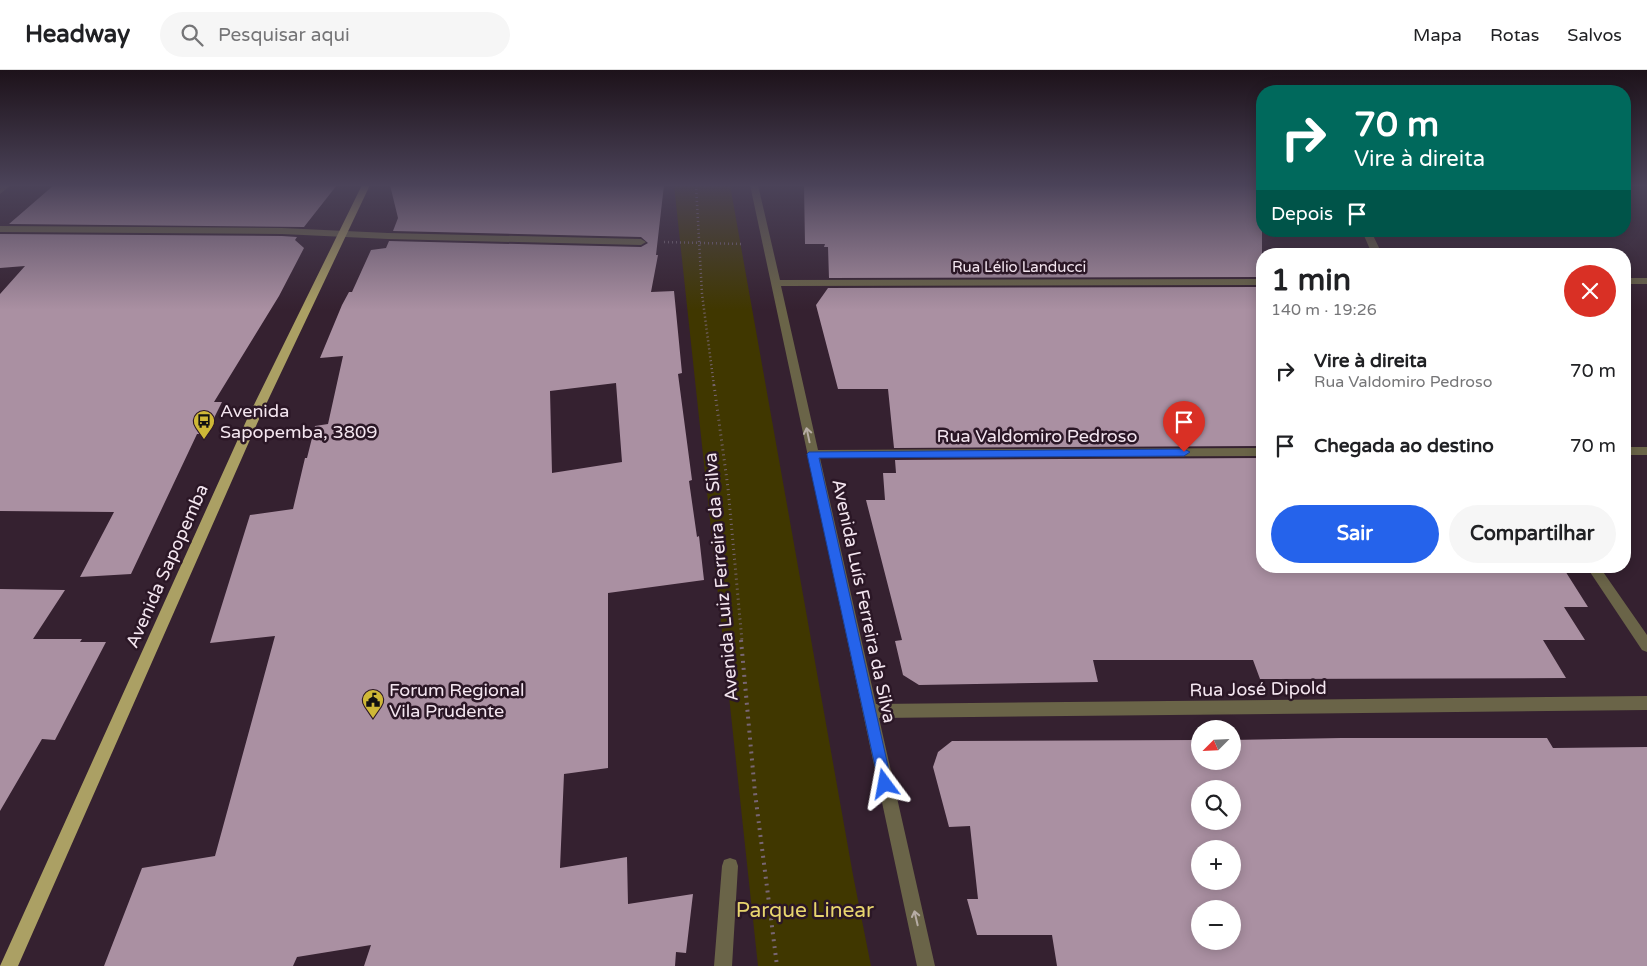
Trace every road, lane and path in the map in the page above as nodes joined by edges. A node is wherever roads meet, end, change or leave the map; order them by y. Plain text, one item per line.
1 (346, 227) edge
2 (699, 227) edge
3 (763, 227) edge
4 (0, 229) edge
5 (343, 234) junction
6 (641, 242) joint
7 (700, 243) junction
8 (767, 244) junction
9 (1631, 281) edge
10 (1647, 281) edge
11 (1256, 282) edge
12 (775, 283) junction
13 (1631, 451) edge
14 (1647, 451) edge
15 (1256, 452) edge
16 (813, 454) junction
17 (1597, 573) edge
18 (1647, 646) edge
19 (1647, 703) edge
20 (869, 711) junction
21 (730, 866) dead end
22 (8, 966) edge
23 (723, 966) edge
24 (777, 966) edge
25 (926, 966) edge

1 - 5 main road, Avenida Sapopemba
2 - 7 path, Avenida Luiz Ferreira da Silva
3 - 8 street, Avenida Luís Ferreira da Silva
4 - 5 street
5 - 6 street
5 - 22 main road, Avenida Sapopemba
6 - 7 path
7 - 8 path
7 - 24 path, Avenida Luiz Ferreira da Silva
8 - 12 street, Avenida Luís Ferreira da Silva
9 - 10 street
11 - 12 street, Rua Lélio Landucci
16 -> 12 street, Avenida Luís Ferreira da Silva
13 - 14 street
15 - 16 street, Rua Valdomiro Pedroso
16 - 20 street, Avenida Luís Ferreira da Silva
17 - 18 street
19 - 20 street, Rua José Dipold
25 -> 20 street, Avenida Luís Ferreira da Silva
21 - 23 street

